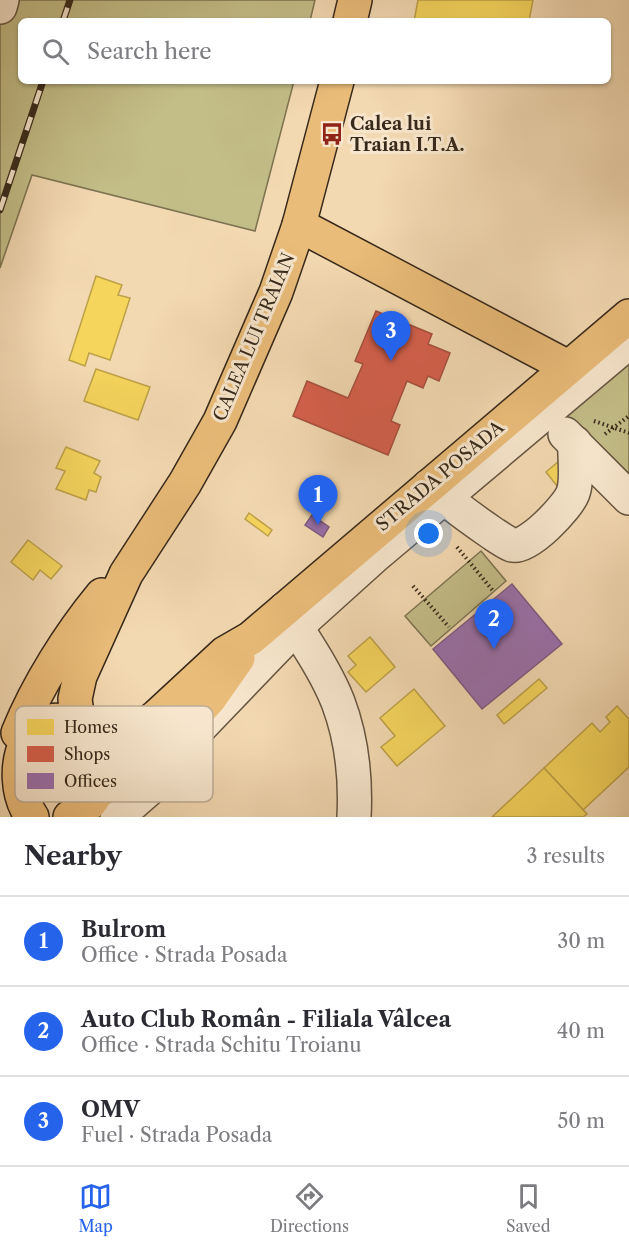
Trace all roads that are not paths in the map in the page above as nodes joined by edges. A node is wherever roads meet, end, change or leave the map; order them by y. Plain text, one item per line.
1 (2, 0) edge
2 (355, 0) edge
3 (0, 7) edge
4 (351, 18) edge
5 (336, 84) edge
6 (299, 225) junction
7 (629, 316) edge
8 (629, 342) edge
9 (568, 367) junction
10 (535, 408) junction
11 (575, 442) junction
12 (436, 492) junction
13 (629, 498) edge
14 (126, 574) junction
15 (290, 618) junction
16 (251, 638) junction
17 (29, 706) edge
18 (77, 706) edge
19 (168, 706) edge
20 (203, 706) edge
21 (213, 711) edge
22 (15, 738) edge
23 (1, 764) edge
24 (107, 805) edge
25 (32, 817) edge
26 (70, 817) edge
27 (354, 817) edge

1 - 3 street
2 - 4 main road
5 - 6 main road, CALEA LUI TRAIAN
6 - 9 main road
6 - 14 main road, CALEA LUI TRAIAN
7 - 9 main road, STRADA POSADA
8 - 10 street
9 - 10 main road, STRADA POSADA
10 - 11 street
10 - 12 main road, STRADA POSADA
11 - 12 street
11 - 13 street
12 - 15 main road, STRADA POSADA
14 - 17 main road, CALEA LUI TRAIAN
14 - 18 main road, CALEA LUI TRAIAN
15 - 16 main road, STRADA POSADA
15 - 21 street
15 - 27 street
16 - 19 main road, STRADA POSADA
16 - 20 main road, STRADA POSADA
22 - 23 main road, CALEA LUI TRAIAN
23 - 25 main road
24 - 26 main road, STRADA POSADA

